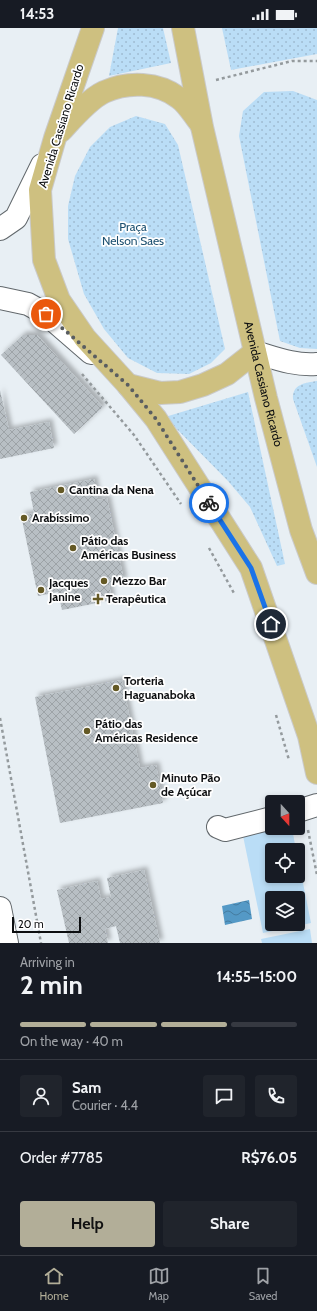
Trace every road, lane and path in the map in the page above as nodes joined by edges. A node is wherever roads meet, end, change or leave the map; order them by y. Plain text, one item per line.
1 (93, 28) edge
2 (183, 28) edge
3 (317, 60) edge
4 (195, 86) junction
5 (202, 127) junction
6 (55, 138) junction
7 (0, 229) edge
8 (0, 298) edge
9 (255, 352) junction
10 (317, 364) edge
11 (77, 369) dead end
12 (128, 385) junction
13 (185, 510) dead end
14 (206, 541) dead end
15 (317, 573) edge
16 (236, 597) dead end
17 (274, 711) dead end
18 (0, 718) edge
19 (290, 764) dead end
20 (317, 773) edge
21 (306, 808) edge
22 (265, 820) edge
23 (218, 827) dead end
24 (317, 875) edge
25 (0, 908) edge
26 (7, 943) edge
27 (41, 943) edge

1 - 6 main road, Avenida Cassiano Ricardo
2 - 4 main road, Avenida Cassiano Ricardo
3 - 4 path
4 - 5 main road, Avenida Cassiano Ricardo
5 - 6 main road
5 - 9 main road, Avenida Cassiano Ricardo
6 - 7 street
6 - 12 main road, Avenida Cassiano Ricardo
8 - 12 street
9 - 10 street
9 - 12 main road
9 - 15 main road, Avenida Cassiano Ricardo
11 - 13 path
12 - 20 main road, Avenida Cassiano Ricardo
14 - 16 path
17 - 19 path
18 - 27 path
21 - 24 path
22 - 23 street
25 - 26 street

